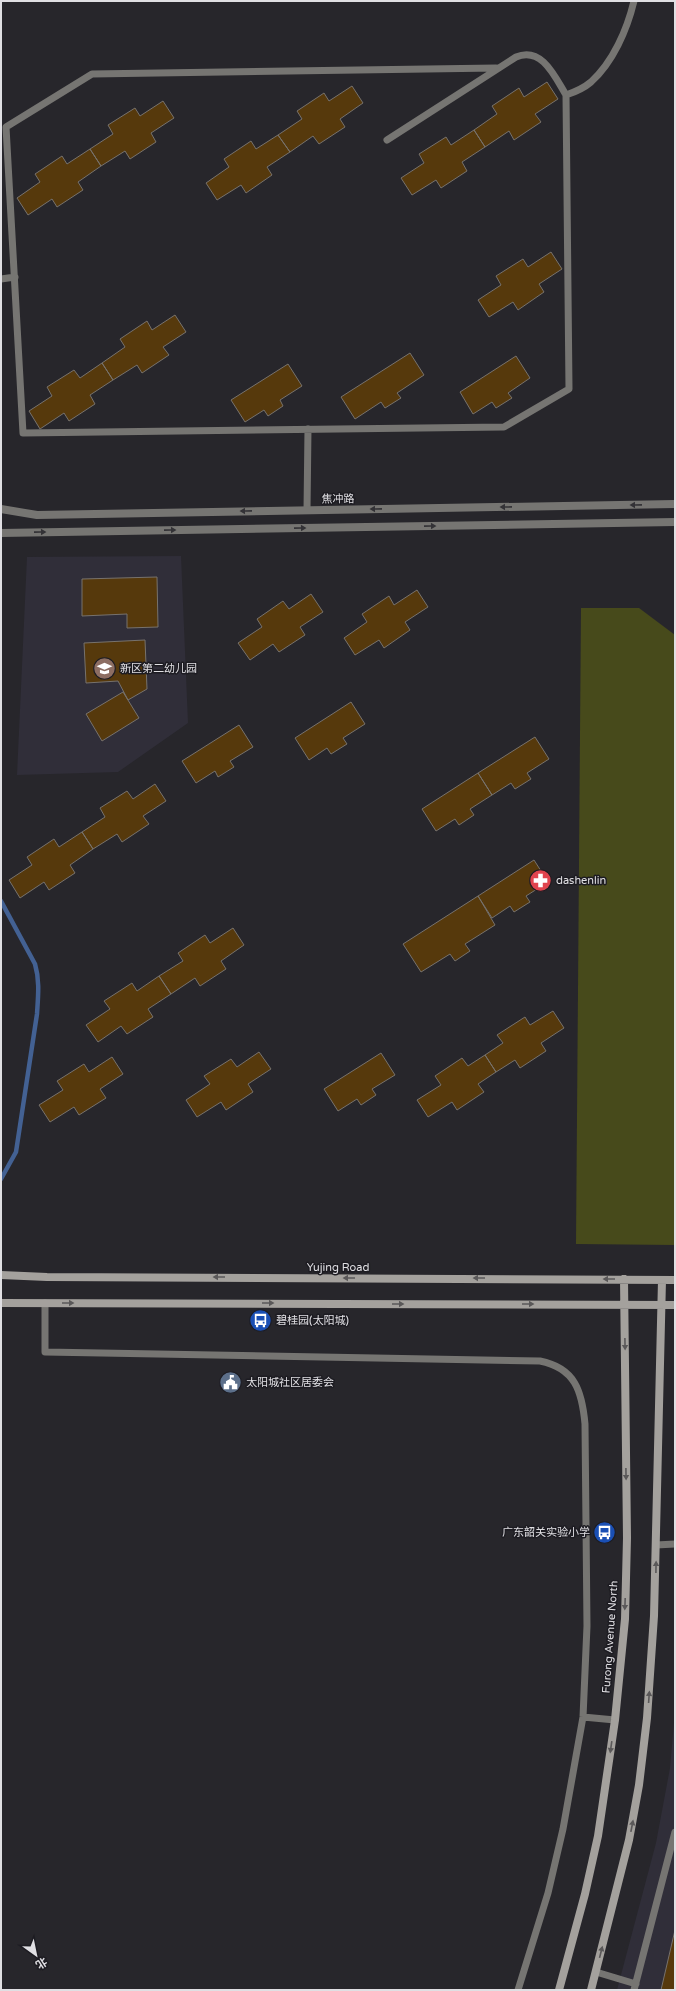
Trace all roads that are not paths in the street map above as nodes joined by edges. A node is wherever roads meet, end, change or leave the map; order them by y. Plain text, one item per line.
1 (634, 1) edge
2 (496, 68) junction
3 (566, 95) junction
4 (387, 140) dead end
5 (15, 277) junction
6 (1, 279) edge
7 (308, 429) junction
8 (675, 504) edge
9 (1, 509) edge
10 (306, 510) junction
11 (675, 522) edge
12 (1, 533) edge
13 (1, 1275) edge
14 (624, 1279) junction
15 (662, 1280) junction
16 (675, 1280) edge
17 (1, 1302) edge
18 (45, 1303) junction
19 (625, 1305) junction
20 (662, 1305) junction
21 (675, 1305) edge
22 (675, 1544) edge
23 (656, 1545) junction
24 (583, 1717) junction
25 (615, 1720) junction
26 (675, 1832) edge
27 (596, 1972) junction
28 (635, 1987) edge
29 (518, 1990) edge
30 (559, 1990) edge
31 (591, 1990) edge

1 - 3 lane
2 - 3 lane
2 - 4 lane
2 - 5 lane
3 - 7 lane
5 - 6 lane
5 - 7 lane
7 - 10 lane
8 -> 10 street, 焦冲路
10 -> 9 street, 焦冲路
12 -> 11 street
14 -> 13 main road, Yujing Road
14 - 15 main road, Yujing Road
14 - 19 main road, Furong Avenue North
15 - 16 main road, Yujing Road
15 - 20 main road
17 - 18 main road
18 -> 19 main road
18 - 24 lane
19 - 20 main road
19 -> 25 main road, Furong Avenue North
20 - 21 main road
20 - 23 main road
22 - 23 lane
27 -> 23 main road
24 - 25 lane
24 - 29 lane
25 -> 30 main road, Furong Avenue North
26 - 28 lane
27 - 28 lane
27 - 31 main road

